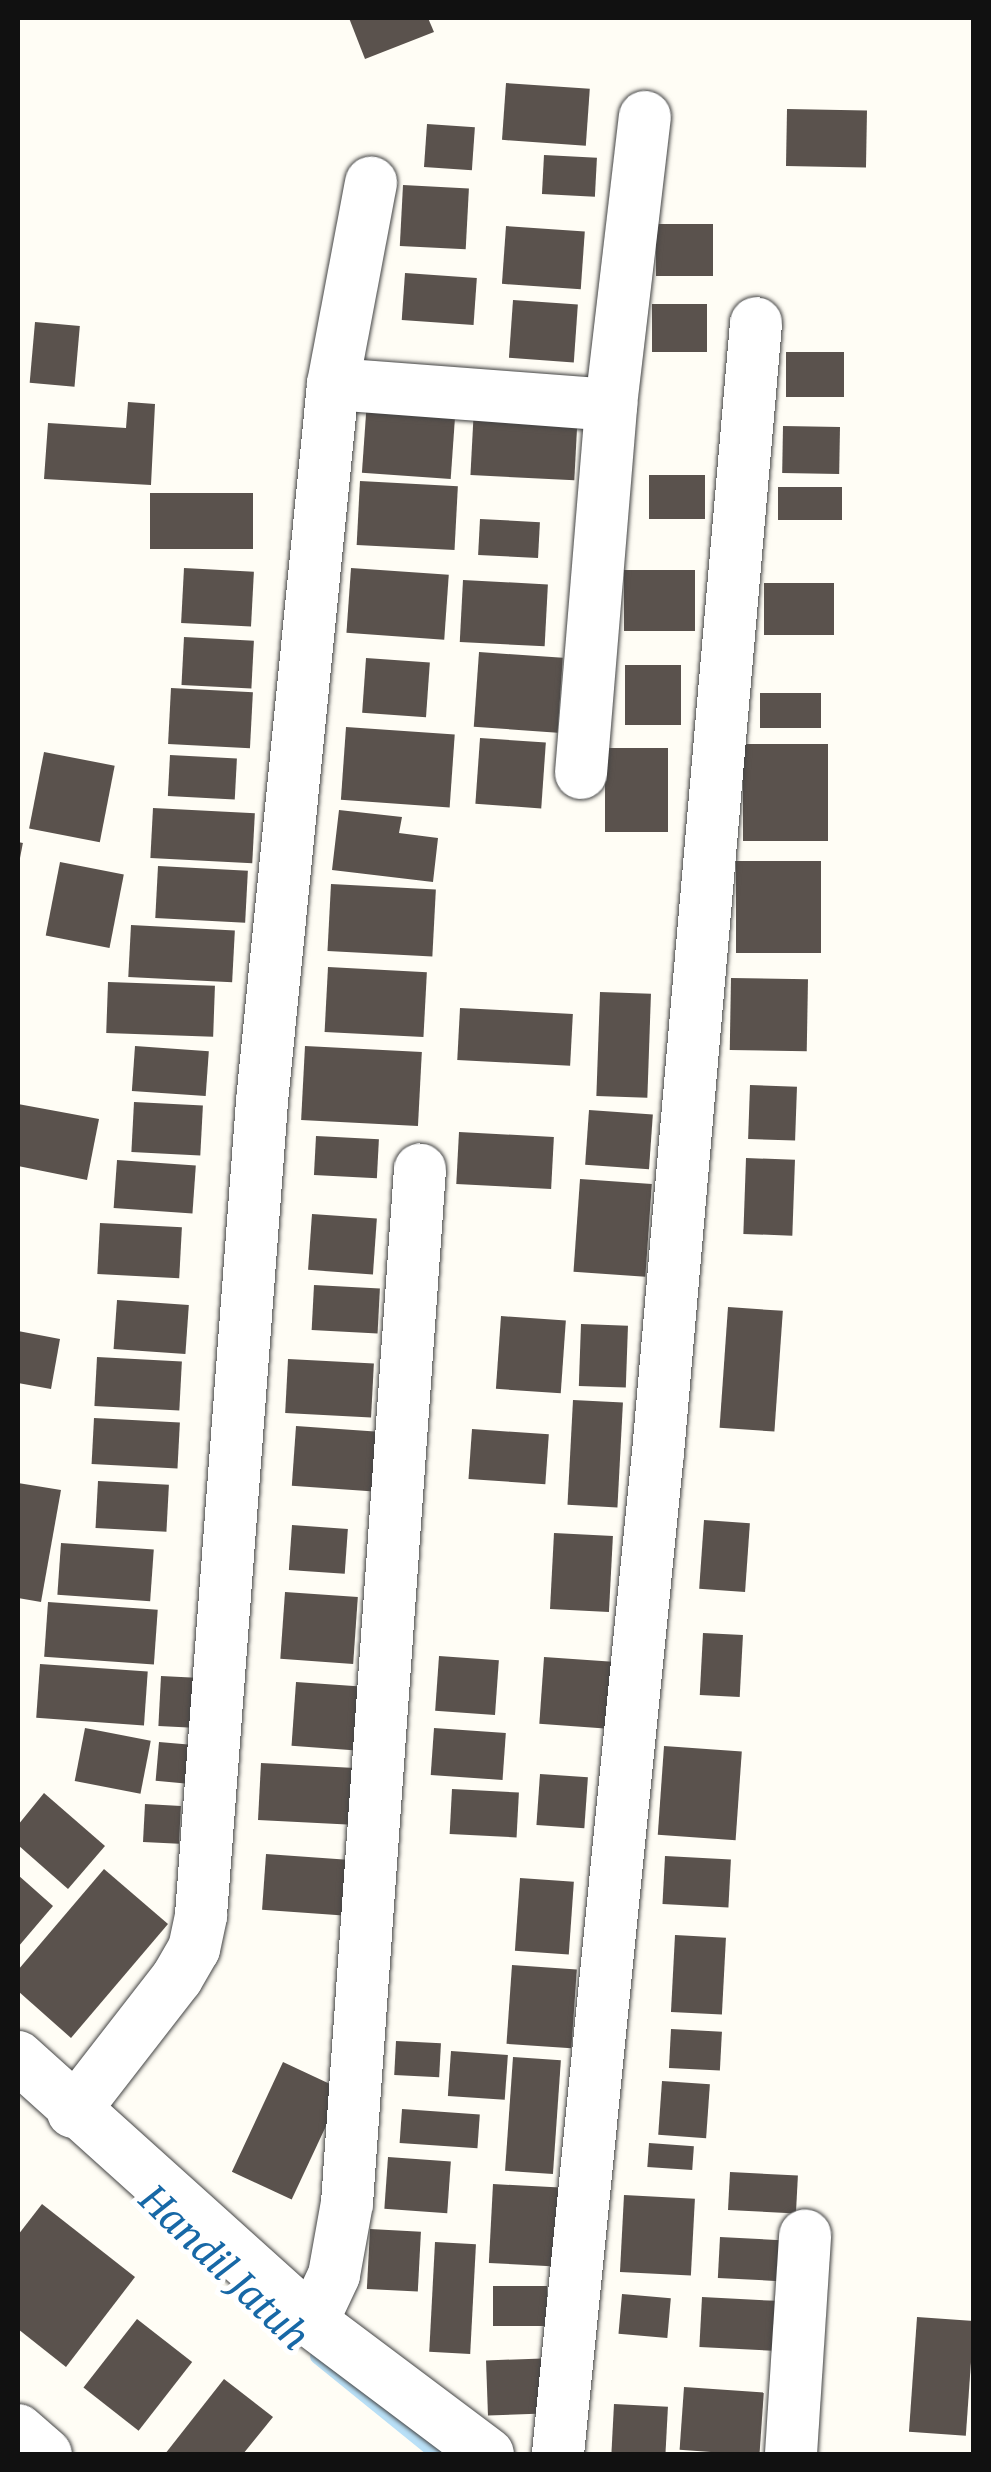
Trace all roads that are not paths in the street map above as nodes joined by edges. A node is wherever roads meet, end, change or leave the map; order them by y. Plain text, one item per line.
1 (645, 117) dead end
2 (370, 184) dead end
3 (756, 323) dead end
4 (333, 384) junction
5 (611, 405) junction
6 (581, 773) dead end
7 (420, 1170) dead end
8 (18, 2057) edge
9 (73, 2112) junction
10 (804, 2234) dead end
11 (312, 2322) junction
12 (18, 2430) edge
13 (46, 2454) edge
14 (488, 2454) edge
15 (558, 2454) edge
16 (790, 2454) edge

1 - 5 street
2 - 4 street
3 - 15 street
4 - 5 street
4 - 9 street
5 - 6 street
7 - 11 street
8 - 9 street
9 - 11 street
10 - 16 street
11 - 14 street
12 - 13 street

